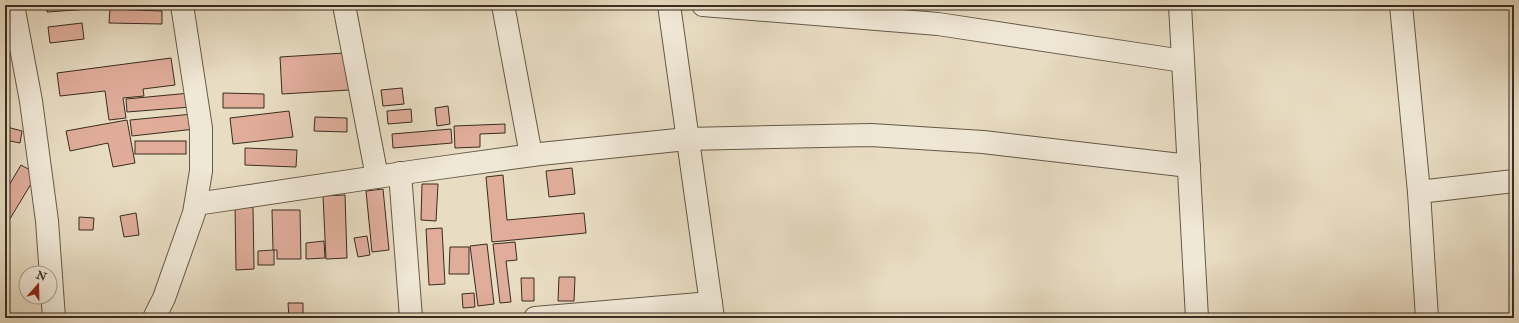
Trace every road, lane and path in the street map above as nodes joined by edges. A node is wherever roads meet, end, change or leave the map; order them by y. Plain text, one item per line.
1 (13, 5) edge
2 (182, 5) edge
3 (344, 5) edge
4 (503, 5) edge
5 (669, 5) edge
6 (704, 5) edge
7 (1180, 5) edge
8 (1402, 5) edge
9 (1183, 61) junction
10 (687, 139) junction
11 (531, 155) junction
12 (1189, 166) junction
13 (400, 173) junction
14 (377, 177) junction
15 (1514, 181) edge
16 (1419, 192) junction
17 (196, 204) junction
18 (712, 310) edge
19 (54, 318) edge
20 (154, 318) edge
21 (411, 318) edge
22 (535, 318) edge
23 (1198, 318) edge
24 (1427, 318) edge

1 - 19 street
2 - 17 street
3 - 14 street
4 - 11 street
5 - 10 street
6 - 9 street
7 - 9 street
8 - 16 street
9 - 12 street
10 - 11 street
10 - 12 street
10 - 18 street
11 - 13 street
12 - 23 street
13 - 14 street
13 - 21 street
14 - 17 street
15 - 16 street
16 - 24 street
17 - 20 street
18 - 22 street

